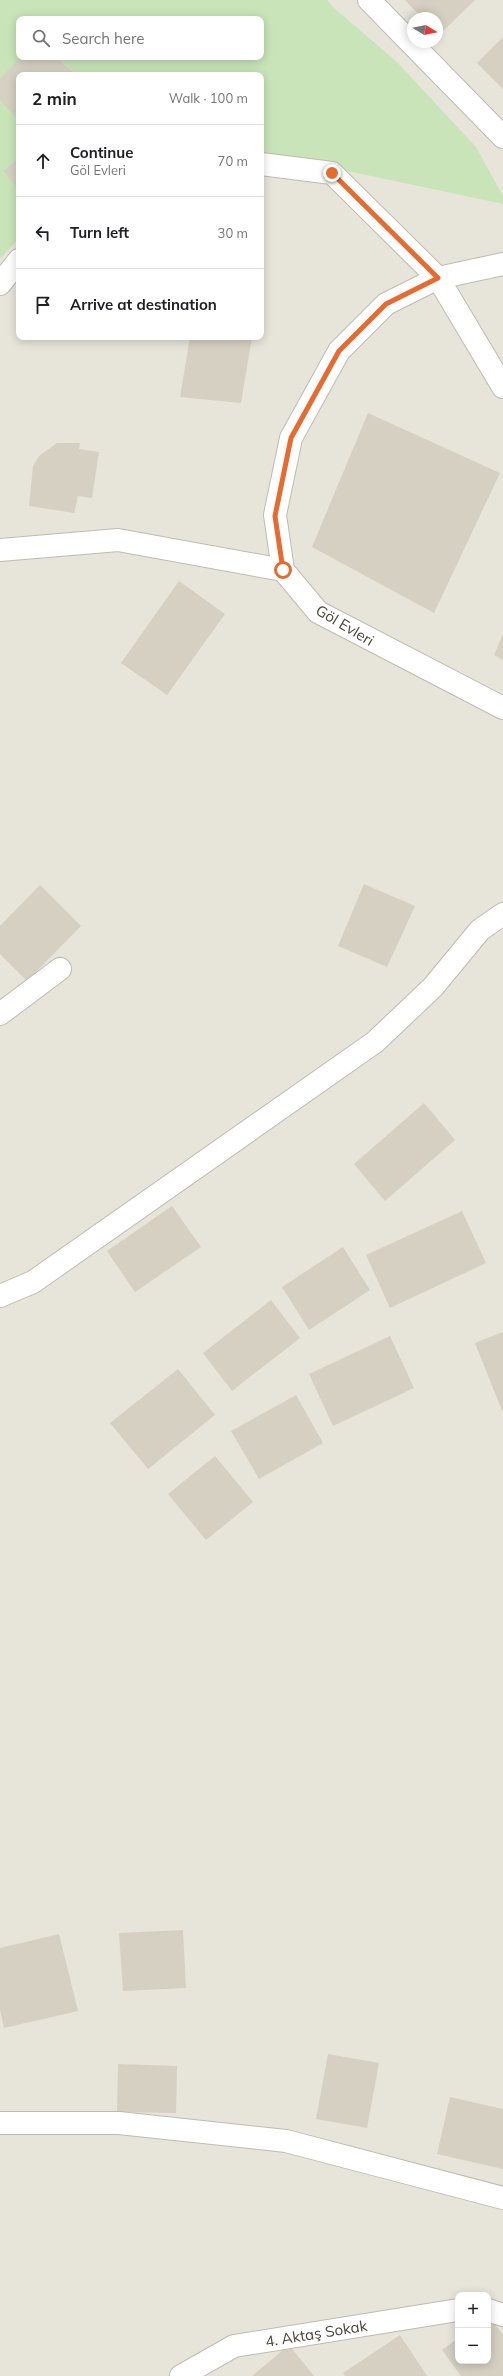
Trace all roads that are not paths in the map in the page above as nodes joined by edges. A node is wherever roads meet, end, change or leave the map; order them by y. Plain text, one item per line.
1 (369, 0) edge
2 (503, 137) edge
3 (264, 164) edge
4 (16, 264) edge
5 (503, 264) edge
6 (438, 278) junction
7 (0, 284) edge
8 (503, 387) edge
9 (0, 550) edge
10 (283, 570) junction
11 (503, 708) edge
12 (503, 914) edge
13 (60, 969) dead end
14 (0, 1014) edge
15 (0, 1296) edge
16 (0, 2123) edge
17 (503, 2198) edge
18 (455, 2310) edge
19 (491, 2311) edge
20 (503, 2315) edge
21 (181, 2376) edge

1 - 2 street
3 - 6 street
4 - 7 street
5 - 6 street
6 - 8 street
6 - 10 street
9 - 10 street
10 - 11 street, Göl Evleri
12 - 15 street
13 - 14 street
16 - 17 street
18 - 21 street, 4. Aktaş Sokak
19 - 20 street

